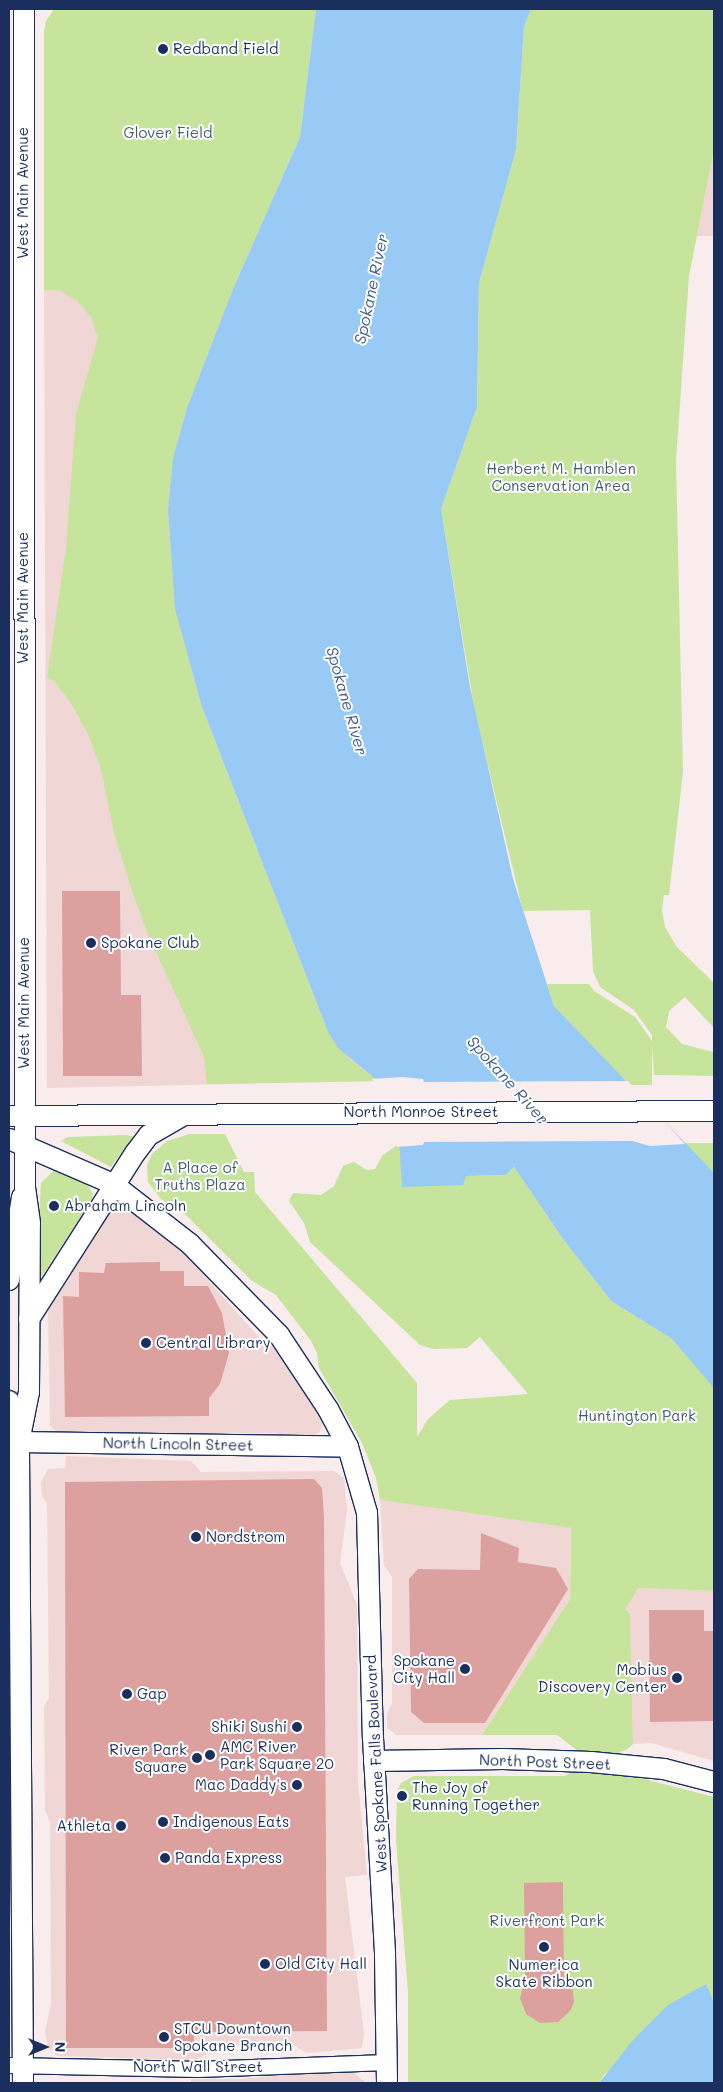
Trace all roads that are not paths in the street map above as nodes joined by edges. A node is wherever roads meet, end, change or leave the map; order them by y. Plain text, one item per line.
1 (24, 9) edge
2 (714, 1111) edge
3 (188, 1113) junction
4 (17, 1115) edge
5 (17, 1142) edge
6 (114, 1184) junction
7 (25, 1188) junction
8 (9, 1280) edge
9 (29, 1319) junction
10 (9, 1402) edge
11 (14, 1442) edge
12 (348, 1447) junction
13 (15, 1761) edge
14 (374, 1761) junction
15 (714, 1782) edge
16 (386, 2062) junction
17 (18, 2071) edge
18 (386, 2083) edge

1 - 4 main road, West Main Avenue
2 - 3 main road, North Monroe Street
3 - 4 main road, North Monroe Street
3 - 6 main road, North Monroe Street
4 - 5 main road, West Main Avenue
5 - 6 main road, West Spokane Falls Boulevard
5 - 7 main road, West Main Avenue
6 - 9 main road, North Monroe Street
6 - 12 main road, West Spokane Falls Boulevard
7 - 8 main road, West Main Avenue
7 - 9 main road, West Main Avenue
9 - 11 main road, West Main Avenue
10 - 11 main road, West Main Avenue
11 - 12 main road, North Lincoln Street
11 - 13 main road, West Main Avenue
12 - 14 main road, West Spokane Falls Boulevard
13 - 17 main road, West Main Avenue
14 - 15 main road, North Post Street
14 - 16 main road, West Spokane Falls Boulevard
16 - 17 street, North Wall Street
16 - 18 main road, West Spokane Falls Boulevard

